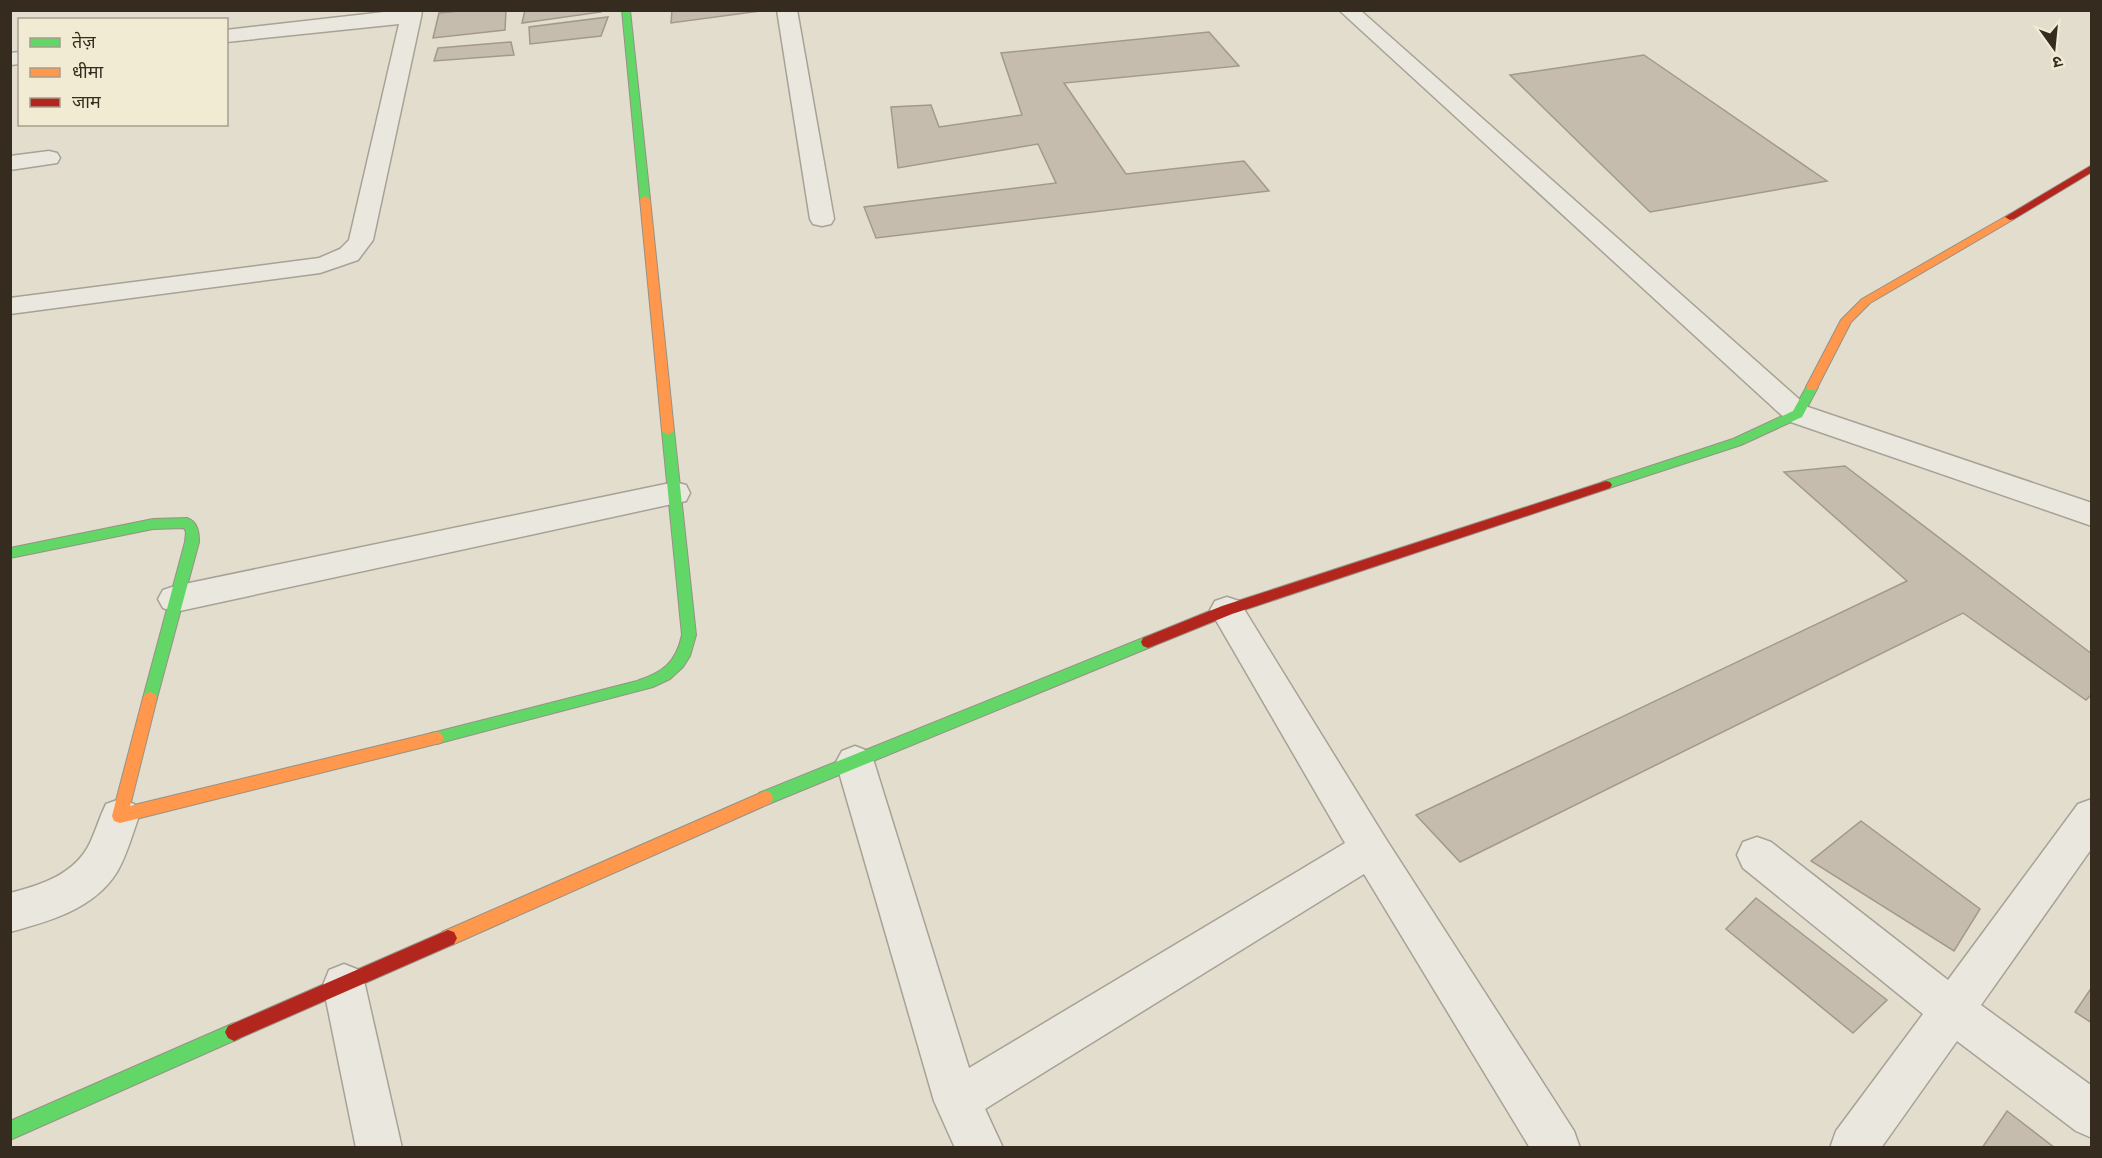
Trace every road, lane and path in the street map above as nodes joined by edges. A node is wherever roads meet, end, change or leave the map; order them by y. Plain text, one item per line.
1 (626, 10) edge
2 (787, 10) edge
3 (1348, 10) edge
4 (412, 14) edge
5 (228, 36) edge
6 (49, 158) dead end
7 (10, 163) edge
8 (2091, 168) edge
9 (822, 219) dead end
10 (10, 306) edge
11 (1798, 414) junction
12 (675, 493) junction
13 (2091, 515) edge
14 (10, 553) edge
15 (175, 599) junction
16 (1227, 610) junction
17 (855, 762) junction
18 (120, 816) junction
19 (2091, 816) edge
20 (1370, 849) junction
21 (1757, 855) dead end
22 (10, 913) edge
23 (344, 985) junction
24 (1952, 1010) junction
25 (957, 1101) junction
26 (2091, 1116) edge
27 (10, 1131) edge
28 (380, 1148) edge
29 (980, 1148) edge
30 (1557, 1148) edge
31 (1853, 1148) edge

1 - 12 street
2 - 9 street
3 - 11 street
4 - 5 street
4 - 10 street
6 - 7 street
8 - 11 street
11 - 13 street
11 - 16 street
12 - 15 street
12 - 18 street
14 - 15 street
15 - 18 street
16 - 17 street
16 - 20 street
17 - 23 street
17 - 25 street
18 - 22 street
19 - 24 street
20 - 25 street
20 - 30 street
21 - 24 street
23 - 27 street
23 - 28 street
24 - 26 street
24 - 31 street
25 - 29 street

